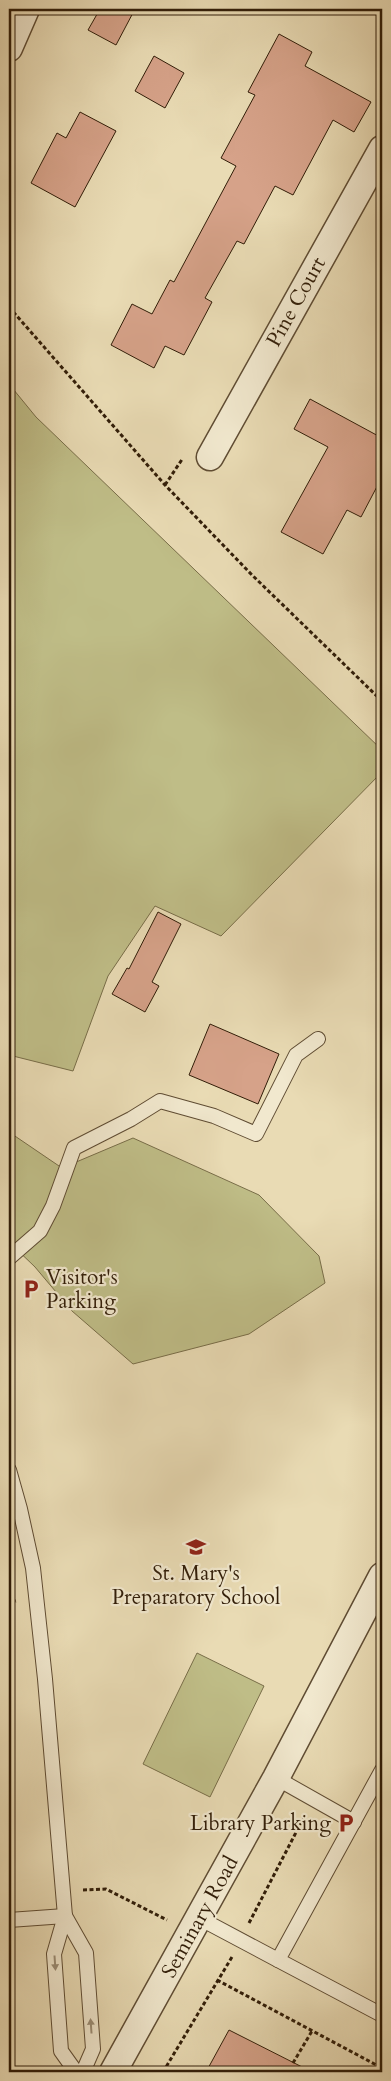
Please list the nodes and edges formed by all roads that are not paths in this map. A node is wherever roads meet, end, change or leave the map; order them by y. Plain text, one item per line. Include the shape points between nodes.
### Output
1 (26, 9) edge
2 (9, 48) edge
3 (382, 148) edge
4 (198, 456) road end
5 (318, 1039) dead end
6 (9, 1258) edge
7 (9, 1470) edge
8 (382, 1576) edge
9 (382, 1770) edge
10 (276, 1778) junction
11 (354, 1822) junction
12 (65, 1916) junction
13 (9, 1920) edge
14 (195, 1925) junction
15 (278, 1960) junction
16 (382, 2015) edge
17 (76, 2072) edge
18 (83, 2072) edge
19 (113, 2072) edge

1 - 2 street
3 - 4 street, Pine Court
5 - 6 lane via 296,1055 256,1134 214,1116 160,1101 74,1148 53,1206 40,1231
7 - 12 lane via 32,1568
8 - 10 street, Seminary Road
9 - 11 lane
10 - 11 lane
10 - 14 street, Seminary Road
11 - 15 lane
12 - 13 lane
12 -> 17 lane via 54,1954 62,2050
18 -> 12 lane via 93,2049 86,1953
14 - 15 lane
14 - 19 street, Seminary Road
15 - 16 lane

